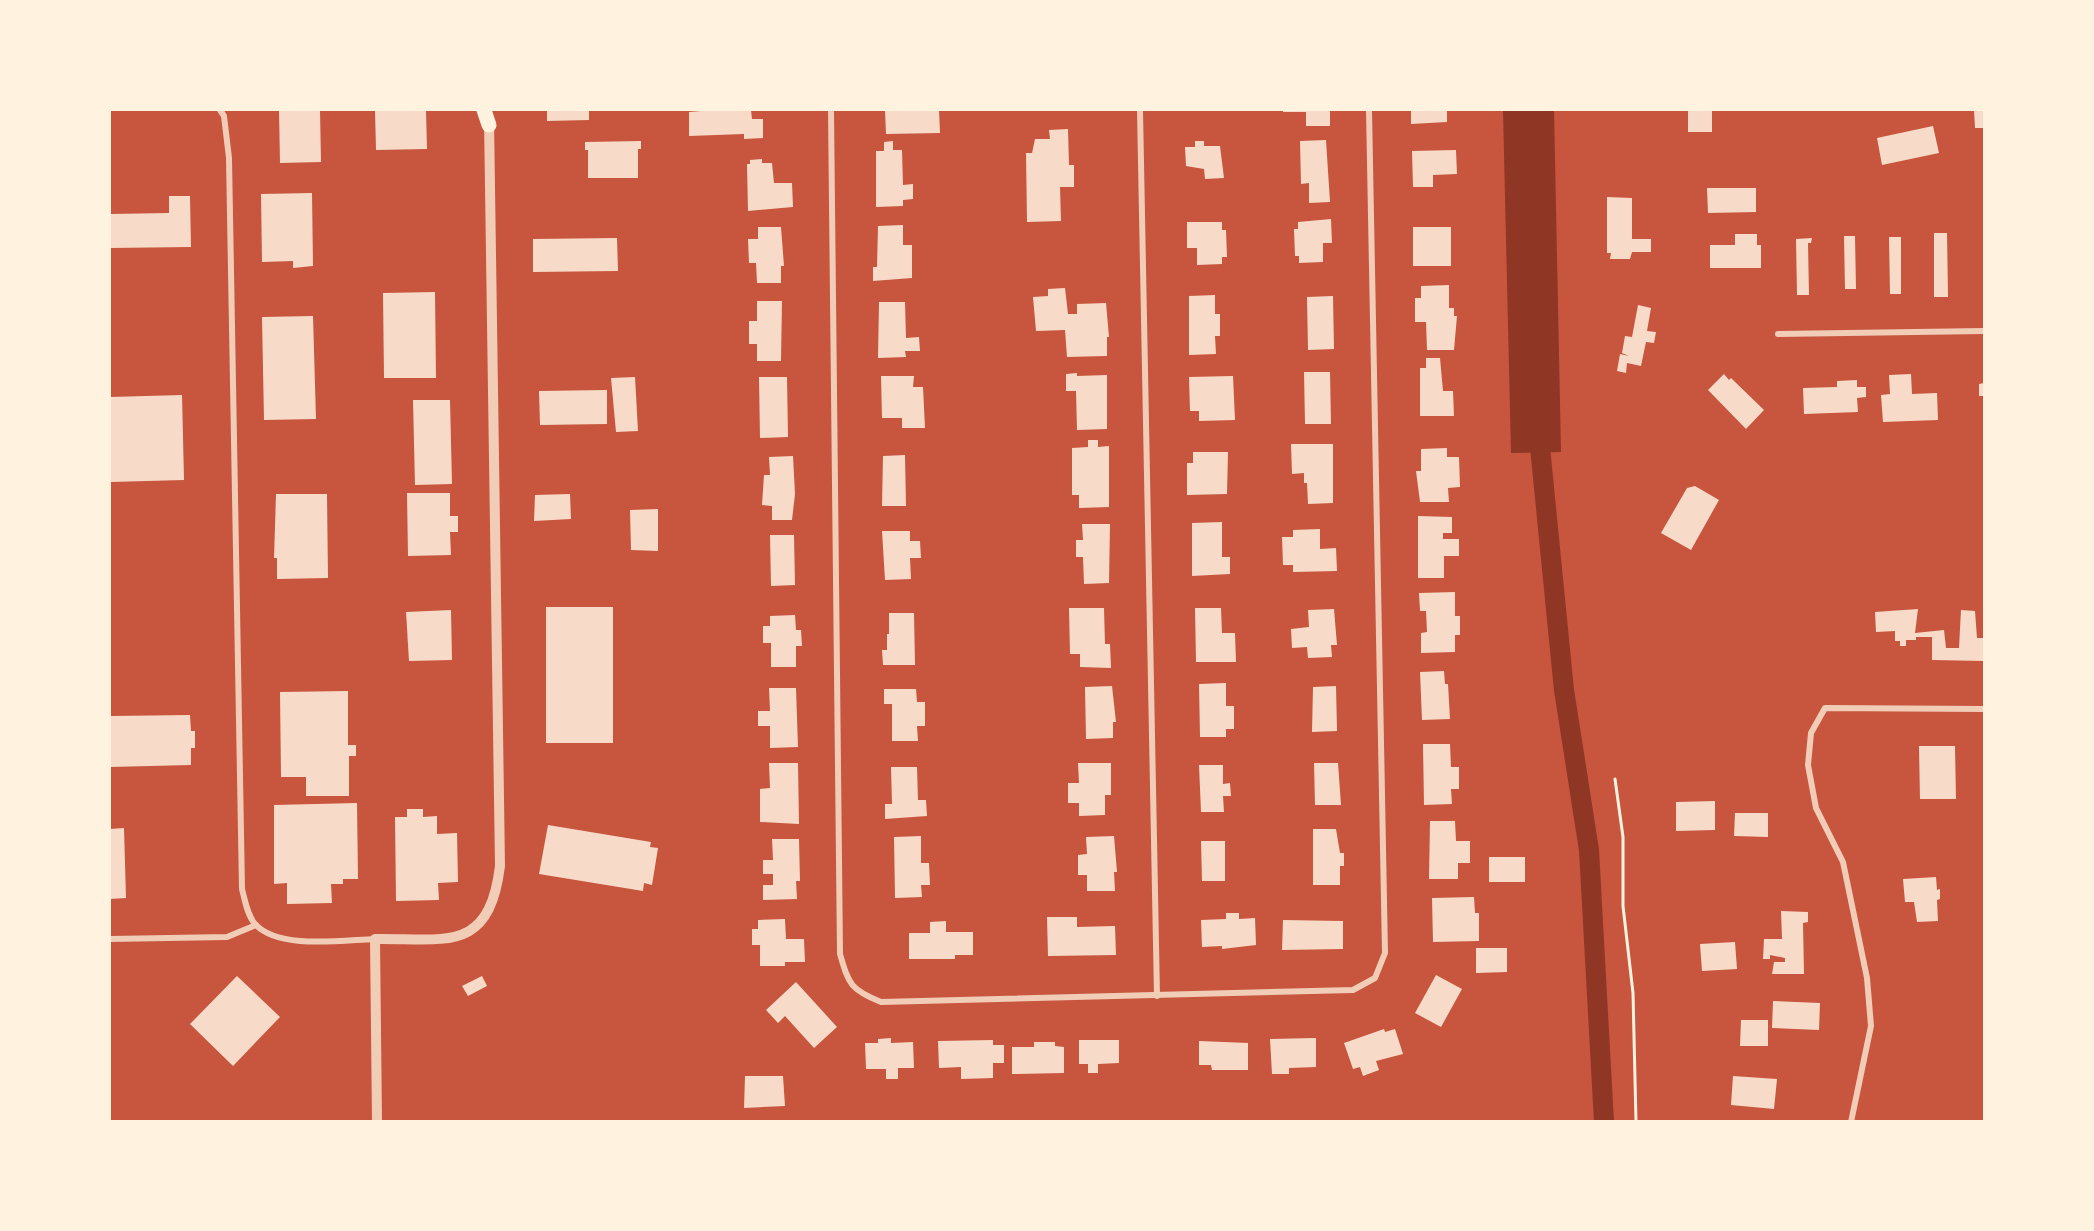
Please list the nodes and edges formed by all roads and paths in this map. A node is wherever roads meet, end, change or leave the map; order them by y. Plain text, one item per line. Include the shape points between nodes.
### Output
1 (220, 110) edge
2 (484, 110) edge
3 (831, 110) edge
4 (1140, 110) edge
5 (1369, 110) edge
6 (490, 115) edge
7 (1984, 331) edge
8 (1778, 334) dead end
9 (1984, 709) edge
10 (1615, 779) dead end
11 (256, 925) junction
12 (110, 939) edge
13 (375, 939) junction
14 (1157, 996) junction
15 (376, 1122) edge
16 (1636, 1122) edge
17 (1851, 1122) edge

1 - 11 street via 229,158 242,889
2 - 6 main road
3 - 14 street via 840,954 846,974 859,993 881,1002
4 - 14 street
5 - 14 street via 1385,953 1375,978 1353,990
6 - 13 street via 500,866 491,908 481,923 467,933 453,938
7 - 8 street
9 - 17 street via 1825,708 1811,733 1808,765 1816,808 1843,862 1866,978 1871,1026
10 - 16 path via 1623,837 1623,906 1633,993
11 - 12 street via 227,937
11 - 13 street via 291,941
13 - 15 street

